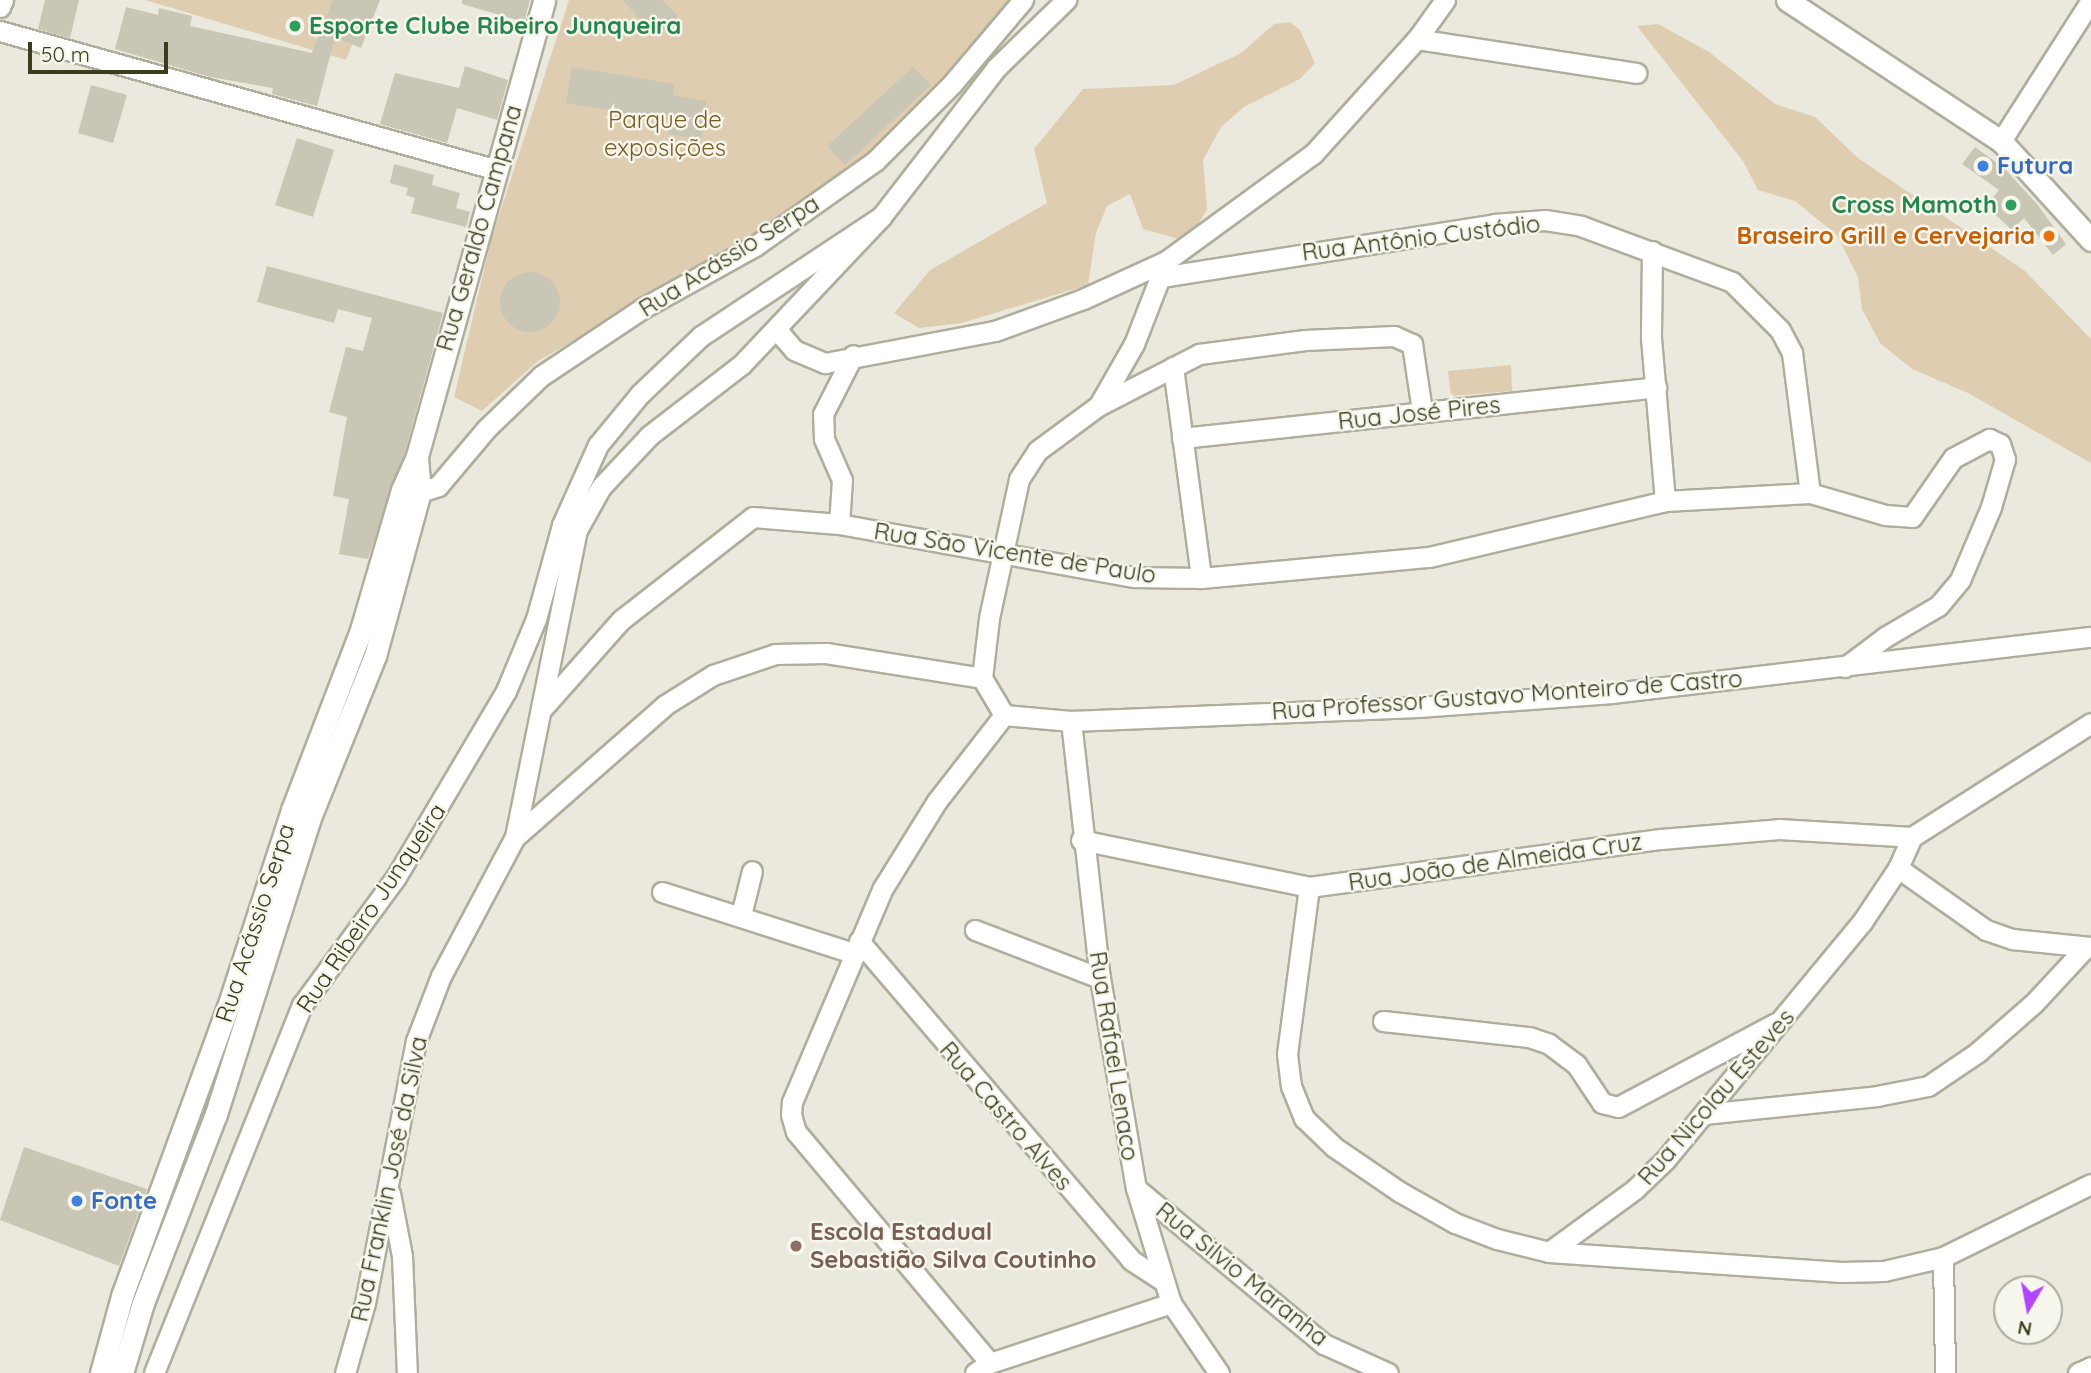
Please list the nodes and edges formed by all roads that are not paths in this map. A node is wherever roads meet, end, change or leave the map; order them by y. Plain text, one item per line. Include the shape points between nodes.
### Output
1 (3, 0) edge
2 (544, 0) edge
3 (1023, 0) edge
4 (1066, 0) edge
5 (1445, 0) edge
6 (1787, 0) edge
7 (2091, 0) edge
8 (0, 7) edge
9 (0, 31) edge
10 (1417, 39) junction
11 (1636, 73) dead end
12 (2001, 141) junction
13 (494, 169) junction
14 (881, 217) junction
15 (2091, 240) edge
16 (1652, 251) junction
17 (1163, 269) junction
18 (776, 329) junction
19 (853, 355) junction
20 (1173, 367) junction
21 (1656, 387) junction
22 (1098, 406) junction
23 (1422, 411) junction
24 (1182, 438) junction
25 (411, 491) junction
26 (1810, 493) junction
27 (1665, 500) junction
28 (839, 524) junction
29 (569, 528) junction
30 (1005, 554) junction
31 (1202, 578) junction
32 (2091, 637) edge
33 (1845, 667) junction
34 (982, 678) junction
35 (541, 710) junction
36 (1004, 715) junction
37 (1072, 721) junction
38 (2091, 723) edge
39 (301, 815) junction
40 (515, 836) junction
41 (1912, 837) junction
42 (1081, 840) junction
43 (1898, 868) junction
44 (752, 871) dead end
45 (1308, 887) junction
46 (662, 892) dead end
47 (741, 915) junction
48 (975, 930) dead end
49 (856, 947) junction
50 (2089, 947) edge
51 (1100, 978) junction
52 (228, 1007) junction
53 (248, 1014) junction
54 (1787, 1018) junction
55 (1382, 1021) dead end
56 (1704, 1114) junction
57 (387, 1180) junction
58 (2091, 1184) edge
59 (1136, 1188) junction
60 (1549, 1252) junction
61 (1943, 1257) junction
62 (1163, 1281) junction
63 (1171, 1303) junction
64 (2091, 1367) edge
65 (983, 1368) edge
66 (101, 1373) edge
67 (122, 1373) edge
68 (154, 1373) edge
69 (345, 1373) edge
70 (407, 1373) edge
71 (1219, 1373) edge
72 (1388, 1373) edge
73 (1945, 1373) edge
74 (2078, 1373) edge

1 - 8 street
2 - 13 street, Rua Geraldo Campana
3 - 25 street, Rua Acássio Serpa via 952,84 875,161 755,246 643,308 541,376 486,428 438,486
4 - 14 street via 996,68
5 - 10 street
6 - 12 street
7 - 12 street
9 - 13 street
10 - 11 street
10 - 17 street via 1313,154
12 - 15 street
13 - 25 street, Rua Geraldo Campana
14 - 18 street
14 - 29 street via 701,336 640,394 598,445
16 - 17 street, Rua Antônio Custódio via 1581,226 1545,220
16 - 21 street
16 - 26 street, Rua Antônio Custódio via 1732,282 1780,330 1792,353
17 - 19 street via 995,331
17 - 22 street via 1134,344
18 - 19 street via 809,360 825,363
18 - 29 street via 741,365 650,435
19 - 28 street via 823,414 824,439 842,480
20 - 22 street
20 - 23 street via 1199,354 1265,345 1404,336 1412,344
20 - 24 street
21 - 23 street, Rua José Pires
21 - 27 street
22 - 30 street via 1037,451 1019,479
23 - 24 street, Rua José Pires
24 - 31 street
25 - 39 street, Rua Acássio Serpa
26 - 27 street, Rua São Vicente de Paulo
26 - 33 street, Rua São Vicente de Paulo via 1885,515 1912,517 1953,458 1989,439 2005,450 1991,507 1960,580 1938,606
27 - 31 street, Rua São Vicente de Paulo via 1429,557
28 - 30 street, Rua São Vicente de Paulo
28 - 35 street, Rua São Vicente de Paulo via 764,516 747,520 621,620
29 - 35 street
29 - 68 street, Rua Ribeiro Junqueira via 506,691 396,877 302,1005
30 - 31 street, Rua São Vicente de Paulo via 1134,577
30 - 34 street via 989,618
32 - 33 street, Rua Professor Gustavo Monteiro de Castro
33 - 37 street, Rua Professor Gustavo Monteiro de Castro via 1612,693 1432,706
34 - 36 street
34 - 40 street via 826,653 775,654 713,675 619,743 562,799
35 - 40 street
36 - 37 street, Rua Professor Gustavo Monteiro de Castro
36 - 49 street via 937,801 883,888
37 - 42 street, Rua Rafael Lenaco
38 - 41 street
39 - 52 street, Rua Acássio Serpa
39 - 53 street, Rua Acássio Serpa
40 - 57 street, Rua Franklin José da Silva via 441,976 416,1041
41 - 43 street, Rua Nicolau Esteves
41 - 45 street, Rua João de Almeida Cruz via 1779,829 1661,839
42 - 45 street, Rua João de Almeida Cruz
42 - 51 street, Rua Rafael Lenaco
43 - 50 street via 1986,930 2012,939
43 - 54 street, Rua Nicolau Esteves
44 - 47 street
45 - 60 street via 1287,1054 1291,1086 1304,1118 1334,1147 1455,1223
46 - 47 street
47 - 49 street
48 - 51 street
49 - 62 street, Rua Castro Alves via 1131,1260
49 - 65 street via 792,1102 796,1132
50 - 56 street via 1987,1044 1928,1086 1877,1096
51 - 59 street, Rua Rafael Lenaco
52 - 53 street
52 - 66 street, Rua Acássio Serpa via 122,1296
53 - 67 street, Rua Acássio Serpa
54 - 55 street via 1618,1108 1602,1103 1576,1064 1549,1044
54 - 56 street, Rua Nicolau Esteves
56 - 60 street, Rua Nicolau Esteves via 1635,1189
57 - 69 street, Rua Franklin José da Silva via 365,1303
57 - 70 street via 402,1256
58 - 61 street
59 - 62 street, Rua Rafael Lenaco
59 - 72 street, Rua Silvio Maranha via 1324,1344
60 - 61 street via 1841,1272 1884,1271
61 - 73 street
62 - 63 street, Rua Rafael Lenaco
63 - 65 street
63 - 71 street, Rua Rafael Lenaco
64 - 74 street

